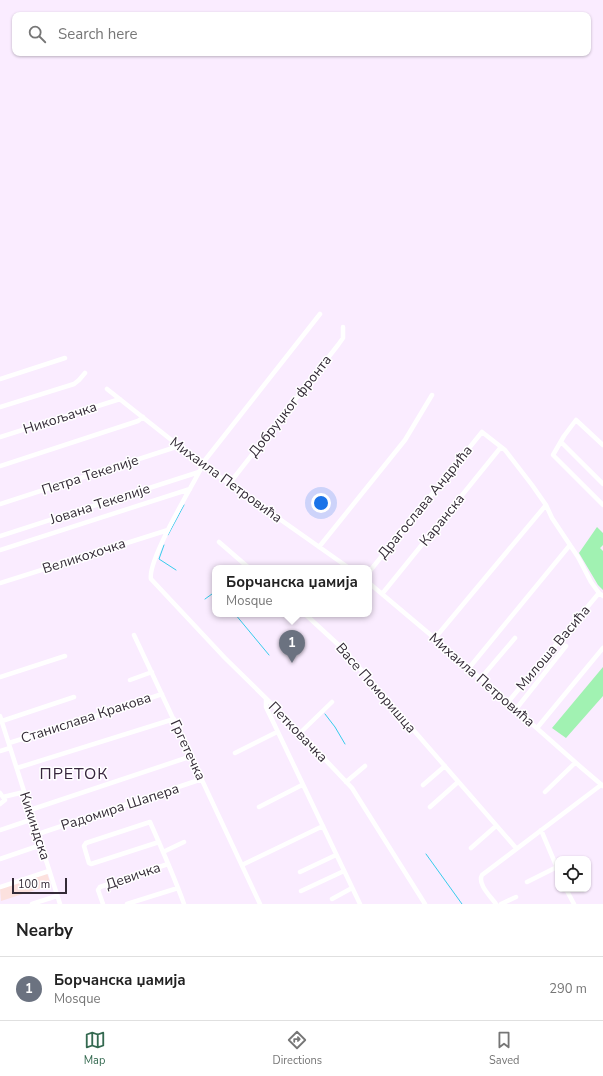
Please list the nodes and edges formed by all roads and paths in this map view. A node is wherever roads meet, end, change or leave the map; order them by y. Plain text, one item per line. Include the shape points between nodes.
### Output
1 (320, 314) dead end
2 (343, 326) dead end
3 (65, 358) dead end
4 (85, 372) dead end
5 (0, 379) edge
6 (107, 389) dead end
7 (432, 395) dead end
8 (120, 399) junction
9 (0, 407) edge
10 (143, 417) junction
11 (0, 437) edge
12 (561, 442) junction
13 (603, 445) edge
14 (179, 446) junction
15 (501, 447) junction
16 (202, 464) junction
17 (0, 466) edge
18 (199, 472) junction
19 (229, 484) junction
20 (603, 484) edge
21 (190, 489) junction
22 (0, 504) edge
23 (546, 505) junction
24 (603, 505) edge
25 (168, 530) junction
26 (0, 536) edge
27 (219, 542) dead end
28 (570, 545) junction
29 (319, 547) junction
30 (0, 550) edge
31 (246, 565) edge
32 (344, 565) edge
33 (372, 568) edge
34 (0, 583) edge
35 (372, 586) edge
36 (599, 593) junction
37 (382, 594) junction
38 (603, 596) edge
39 (308, 617) edge
40 (134, 635) dead end
41 (435, 638) junction
42 (514, 638) dead end
43 (566, 646) dead end
44 (603, 648) edge
45 (65, 656) dead end
46 (469, 668) junction
47 (152, 672) junction
48 (0, 677) edge
49 (481, 678) junction
50 (130, 680) dead end
51 (162, 694) junction
52 (74, 698) dead end
53 (266, 699) junction
54 (332, 702) dead end
55 (508, 702) junction
56 (516, 709) junction
57 (0, 716) edge
58 (174, 719) junction
59 (2, 721) junction
60 (536, 728) junction
61 (277, 732) junction
62 (300, 733) junction
63 (9, 745) junction
64 (0, 751) edge
65 (236, 753) dead end
66 (192, 756) junction
67 (575, 763) junction
68 (365, 766) dead end
69 (444, 766) junction
70 (17, 768) junction
71 (202, 779) junction
72 (346, 782) junction
73 (458, 782) junction
74 (302, 785) junction
75 (423, 785) dead end
76 (602, 785) edge
77 (24, 792) junction
78 (545, 792) dead end
79 (2, 795) edge
80 (0, 804) edge
81 (259, 807) dead end
82 (430, 807) dead end
83 (30, 810) junction
84 (33, 819) junction
85 (323, 826) junction
86 (496, 826) junction
87 (0, 830) edge
88 (541, 830) junction
89 (38, 834) junction
90 (159, 842) junction
91 (184, 842) dead end
92 (41, 845) junction
93 (471, 848) dead end
94 (516, 848) junction
95 (163, 852) junction
96 (336, 855) junction
97 (0, 859) edge
98 (555, 863) edge
99 (168, 864) junction
100 (242, 865) junction
101 (555, 869) edge
102 (49, 871) junction
103 (344, 871) junction
104 (300, 872) dead end
105 (527, 882) dead end
106 (0, 887) edge
107 (178, 888) junction
108 (352, 888) junction
109 (301, 891) dead end
110 (568, 892) edge
111 (58, 896) junction
112 (516, 897) dead end
113 (332, 899) dead end
114 (32, 904) edge
115 (60, 904) edge
116 (103, 904) edge
117 (127, 904) edge
118 (184, 904) edge
119 (260, 904) edge
120 (360, 904) edge
121 (425, 904) edge
122 (496, 904) edge
123 (501, 904) edge
124 (574, 904) edge

1 - 16 street
2 - 19 street, Добруџког фронта via 341,342
3 - 5 street
4 - 9 street via 78,382
6 - 8 street, Михаила Петровића
7 - 29 street via 405,440
8 - 10 street, Михаила Петровића
8 - 11 street, Никољачка
10 - 14 street, Михаила Петровића
10 - 17 street via 138,421
12 - 13 street via 577,420
12 - 20 street
12 - 24 street via 553,455
14 - 16 street, Михаила Петровића
14 - 22 street, Петра Текелије
15 - 23 street
15 - 33 street, Драгослава Андрића via 482,432
15 - 37 street, Каранска
16 - 18 street
16 - 19 street, Михаила Петровића
18 - 21 street
18 - 26 street, Јована Текелије
19 - 29 street, Михаила Петровића
21 - 25 street
21 - 30 street, Јована Текелије
23 - 28 street
23 - 41 street
25 - 34 street, Великохочка
25 - 53 street, Петковачка via 152,566 150,577
27 - 31 street
28 - 36 street
28 - 46 street
29 - 32 street, Михаила Петровића
35 - 37 street, Михаила Петровића
36 - 38 street
36 - 55 street, Милоша Васића
37 - 41 street, Михаила Петровића
39 - 69 street, Васе Поморишца via 343,649
40 - 47 street, Гргетечка
41 - 46 street, Михаила Петровића
42 - 49 street
43 - 56 street
44 - 60 street
45 - 48 street
46 - 49 street, Михаила Петровића
47 - 50 street
47 - 51 street, Гргетечка
49 - 55 street, Михаила Петровића
51 - 58 street, Гргетечка
51 - 63 street, Станислава Кракова
52 - 59 street
53 - 61 street via 266,707
53 - 62 street, Петковачка
54 - 62 street
55 - 56 street, Михаила Петровића
56 - 60 street, Михаила Петровића
57 - 59 street, Кикиндска
58 - 66 street, Гргетечка
58 - 70 street
59 - 63 street, Кикиндска
60 - 67 street, Михаила Петровића
61 - 65 street
61 - 74 street
62 - 72 street, Петковачка
63 - 64 street
63 - 70 street, Кикиндска
66 - 71 street, Гргетечка
66 - 83 street
67 - 76 street, Михаила Петровића
67 - 78 street
68 - 72 street
69 - 73 street, Васе Поморишца
69 - 75 street
70 - 77 street, Кикиндска
71 - 89 street, Радомира Шапера
71 - 100 street, Гргетечка
72 - 121 street, Петковачка via 357,795
73 - 82 street
73 - 86 street, Васе Поморишца
74 - 81 street
74 - 85 street
76 - 88 street
77 - 79 street
77 - 83 street, Кикиндска
79 - 80 street via 5,800
83 - 84 street, Кикиндска
84 - 87 street
84 - 89 street, Кикиндска
85 - 96 street
85 - 100 street
86 - 93 street
86 - 94 street, Васе Поморишца
88 - 94 street
88 - 98 street
89 - 92 street, Кикиндска
90 - 90 street via 150,822 86,843 84,846 90,865
90 - 95 street
91 - 95 street
92 - 97 street
92 - 102 street, Кикиндска
94 - 122 street via 480,877
95 - 99 street
96 - 103 street
96 - 104 street
99 - 107 street
99 - 116 street, Девичка via 100,887 98,890
100 - 119 street, Гргетечка
101 - 105 street
102 - 106 street
102 - 111 street, Кикиндска
103 - 108 street
103 - 109 street
107 - 117 street
107 - 118 street
108 - 113 street
108 - 120 street
110 - 124 street
111 - 114 street
111 - 115 street, Кикиндска
112 - 123 street

